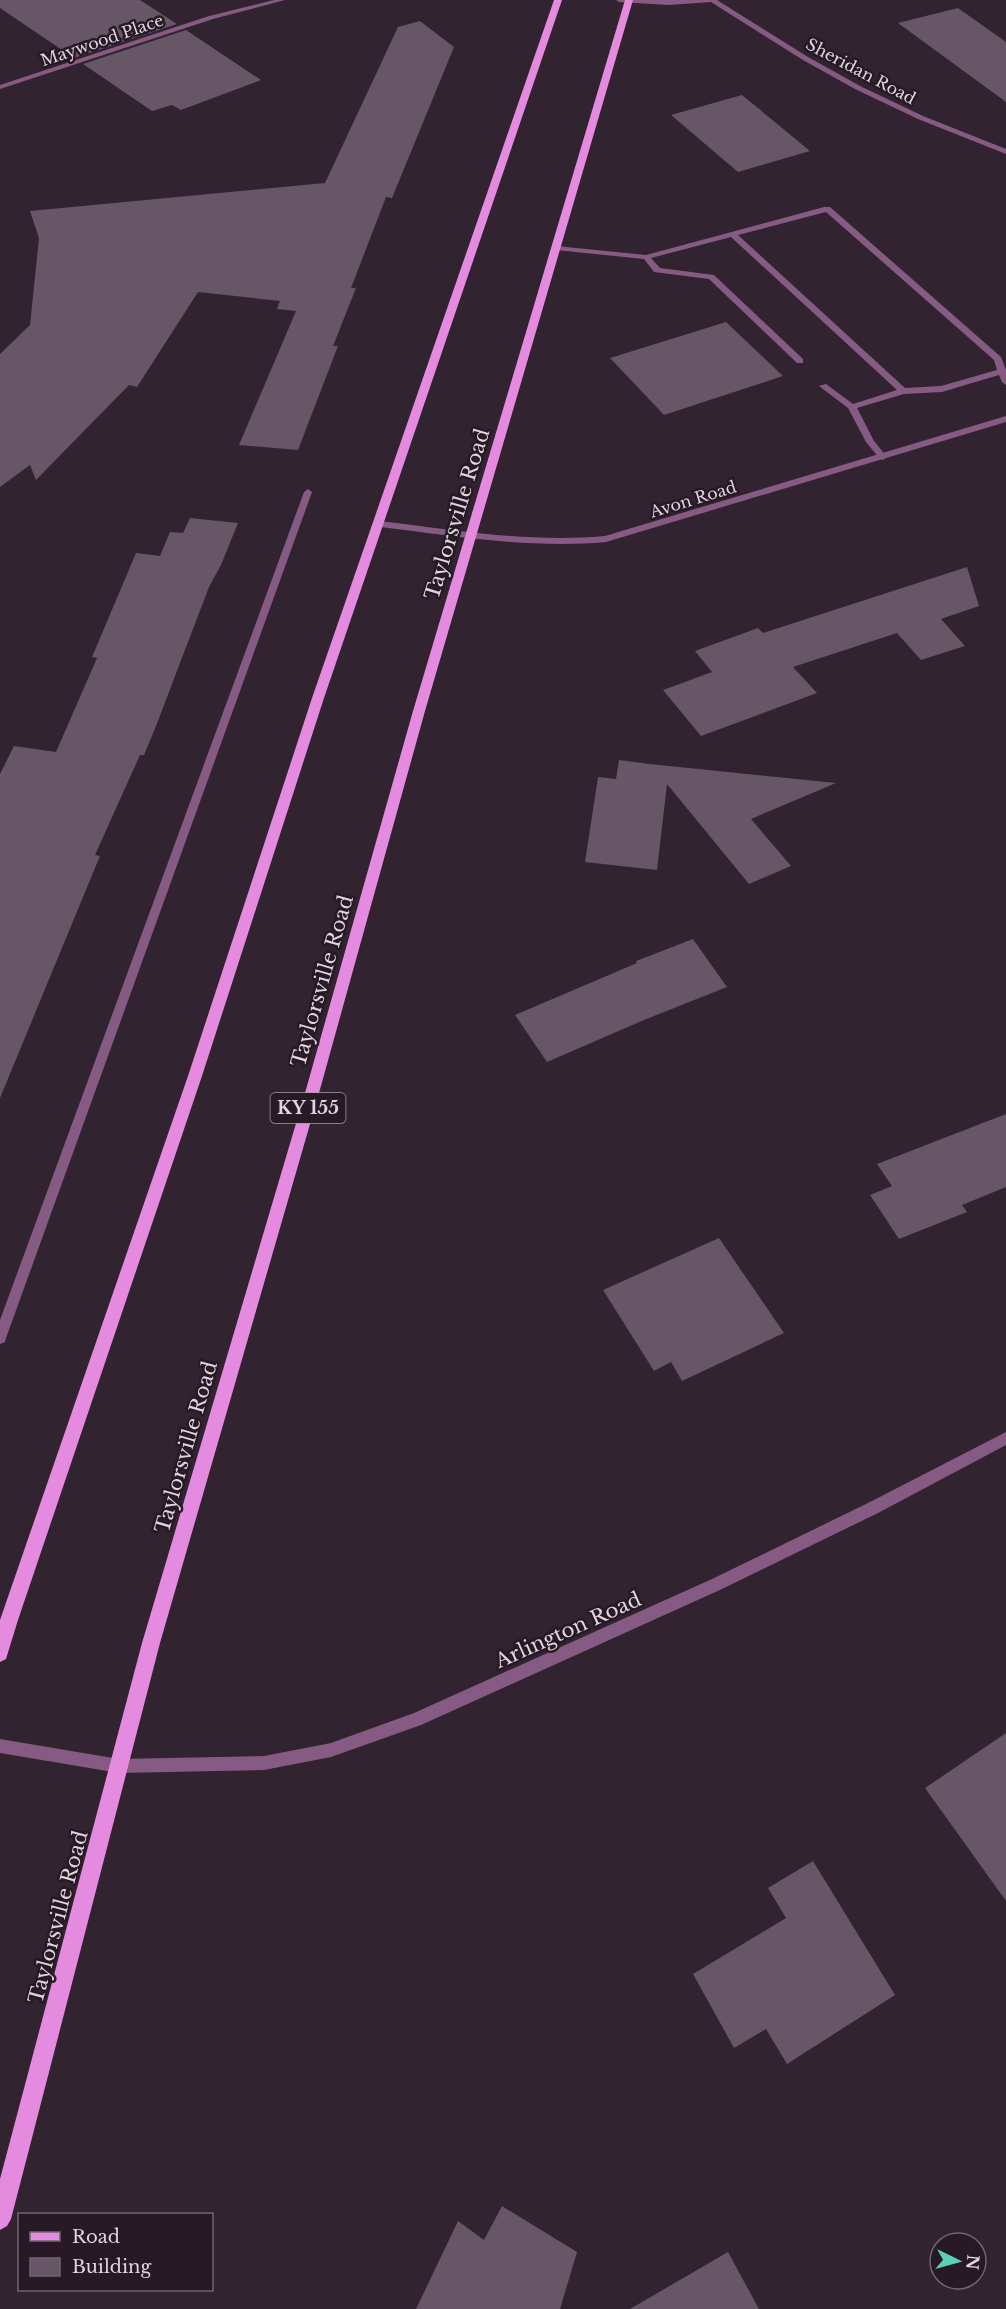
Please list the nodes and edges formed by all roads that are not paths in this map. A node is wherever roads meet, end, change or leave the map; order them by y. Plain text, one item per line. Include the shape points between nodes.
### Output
1 (282, 0) edge
2 (558, 0) edge
3 (619, 0) edge
4 (629, 0) edge
5 (712, 0) edge
6 (0, 87) edge
7 (1006, 152) edge
8 (732, 234) junction
9 (556, 248) junction
10 (646, 257) junction
11 (800, 361) dead end
12 (1002, 371) junction
13 (1006, 382) edge
14 (823, 386) dead end
15 (903, 391) junction
16 (852, 407) junction
17 (1006, 419) edge
18 (883, 457) junction
19 (308, 492) dead end
20 (380, 524) junction
21 (473, 534) junction
22 (0, 1338) edge
23 (1006, 1438) edge
24 (0, 1653) edge
25 (0, 1746) edge
26 (119, 1766) junction
27 (0, 2219) edge

1 - 6 street, Maywood Place via 211,17
2 - 20 main road
3 - 4 street
4 - 5 street
4 - 9 main road, Taylorsville Road / KY 155
5 - 7 street, Sheridan Road via 871,95
8 - 10 street
8 - 12 street via 827,209 998,359
8 - 15 street
9 - 10 street
9 - 21 main road, Taylorsville Road / KY 155
10 - 11 street via 657,270 711,277
12 - 13 street
12 - 15 street via 942,389
14 - 16 street
15 - 16 street
16 - 18 street via 870,442
17 - 18 street, Avon Road
18 - 21 street, Avon Road via 606,539 574,543
19 - 22 street
20 - 21 street, Avon Road
20 - 24 main road via 318,698
21 - 26 main road, Taylorsville Road / KY 155 via 154,1631
23 - 26 street, Arlington Road via 717,1584 416,1720 331,1750 264,1762
25 - 26 street, Arlington Road
26 - 27 main road, Taylorsville Road / KY 155

